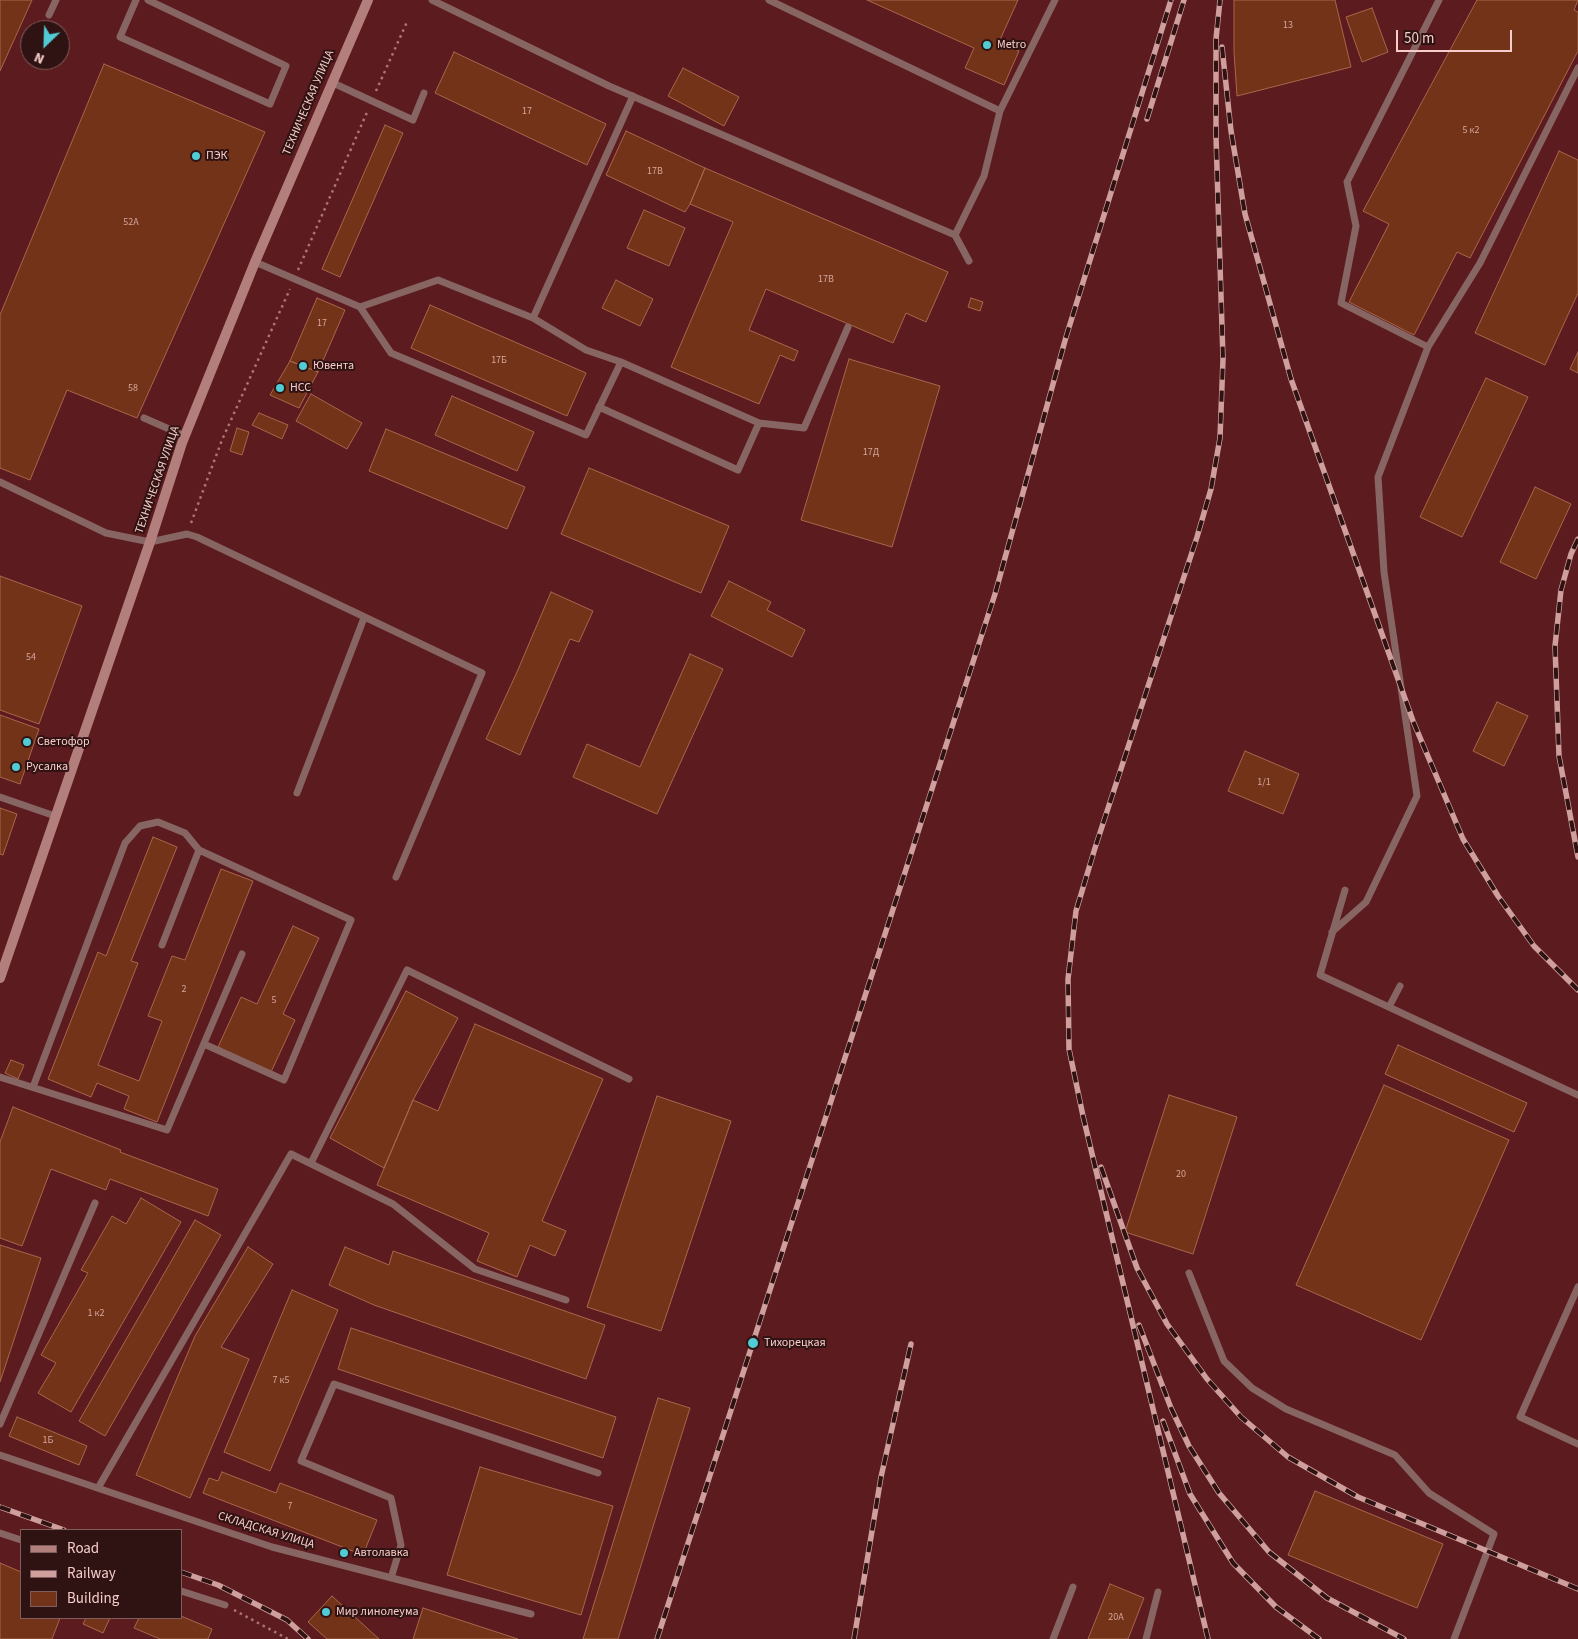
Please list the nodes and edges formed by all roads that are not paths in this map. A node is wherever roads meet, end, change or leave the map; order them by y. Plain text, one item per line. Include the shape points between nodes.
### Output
1 (56, 0) edge
2 (136, 0) edge
3 (148, 0) edge
4 (368, 0) edge
5 (432, 0) edge
6 (769, 0) edge
7 (1055, 0) edge
8 (1439, 0) edge
9 (49, 15) dead end
10 (1578, 68) edge
11 (332, 82) junction
12 (424, 93) dead end
13 (633, 96) junction
14 (1000, 111) junction
15 (955, 236) junction
16 (969, 261) dead end
17 (255, 262) junction
18 (360, 307) junction
19 (533, 318) junction
20 (848, 327) dead end
21 (1428, 347) junction
22 (621, 362) junction
23 (598, 407) junction
24 (144, 418) dead end
25 (759, 423) junction
26 (185, 436) junction
27 (0, 482) edge
28 (150, 542) junction
29 (364, 618) junction
30 (298, 793) dead end
31 (0, 798) edge
32 (55, 816) junction
33 (198, 850) junction
34 (396, 877) dead end
35 (1345, 890) dead end
36 (1332, 932) junction
37 (162, 945) dead end
38 (242, 954) dead end
39 (0, 978) edge
40 (1400, 986) dead end
41 (1389, 1007) junction
42 (204, 1044) junction
43 (0, 1077) edge
44 (629, 1079) dead end
45 (33, 1087) junction
46 (1578, 1094) edge
47 (311, 1164) junction
48 (95, 1202) dead end
49 (1188, 1273) dead end
50 (1578, 1287) edge
51 (566, 1300) dead end
52 (0, 1424) edge
53 (1578, 1444) edge
54 (0, 1454) edge
55 (598, 1474) dead end
56 (98, 1488) junction
57 (0, 1533) edge
58 (20, 1540) edge
59 (391, 1578) junction
60 (1073, 1587) dead end
61 (182, 1591) edge
62 (1158, 1592) dead end
63 (224, 1605) road end
64 (531, 1614) dead end
65 (1053, 1639) edge
66 (1146, 1639) edge
67 (1454, 1639) edge

1 - 9 lane
2 - 3 lane via 120,37 270,104 286,66
4 - 11 main road, ТЕХНИЧЕСКАЯ УЛИЦА
5 - 13 lane
6 - 14 lane
7 - 14 lane
8 - 21 lane via 1347,182 1356,226 1341,303
10 - 21 lane via 1480,263
11 - 12 lane via 413,120
11 - 17 main road, ТЕХНИЧЕСКАЯ УЛИЦА
13 - 15 lane
13 - 19 lane
14 - 15 lane via 984,176
15 - 16 lane
17 - 18 lane
17 - 26 main road, ТЕХНИЧЕСКАЯ УЛИЦА
18 - 19 lane via 438,280
18 - 23 lane via 391,353 586,435
19 - 22 lane via 586,350
20 - 25 lane via 804,428
21 - 36 lane via 1378,477 1384,572 1416,796 1366,902
22 - 23 lane
22 - 25 lane
23 - 25 lane via 738,470
24 - 26 lane
26 - 28 main road, ТЕХНИЧЕСКАЯ УЛИЦА
27 - 28 lane via 106,533
28 - 29 lane via 188,534
28 - 32 main road, ТЕХНИЧЕСКАЯ УЛИЦА
29 - 30 lane
29 - 34 lane via 482,673
31 - 32 lane
32 - 39 main road, ТЕХНИЧЕСКАЯ УЛИЦА
33 - 37 lane
33 - 42 lane via 351,920 284,1080
33 - 45 lane via 185,833 158,822 140,826 125,843
35 - 36 lane
36 - 41 lane via 1320,975
38 - 42 lane
40 - 41 lane
41 - 46 lane
42 - 45 lane via 167,1130
43 - 45 lane
44 - 47 lane via 407,970
47 - 51 lane via 393,1204 475,1269
47 - 56 lane via 291,1154
48 - 52 lane
49 - 67 lane via 1224,1361 1252,1388 1286,1409 1395,1455 1429,1493 1494,1534
50 - 53 lane via 1520,1417
54 - 56 lane, СКЛАДСКАЯ УЛИЦА
55 - 59 lane via 334,1384 301,1461 391,1498 401,1545
56 - 59 lane, СКЛАДСКАЯ УЛИЦА via 272,1547
57 - 58 lane
59 - 64 lane, СКЛАДСКАЯ УЛИЦА
60 - 65 lane
61 - 63 lane
62 - 66 lane

